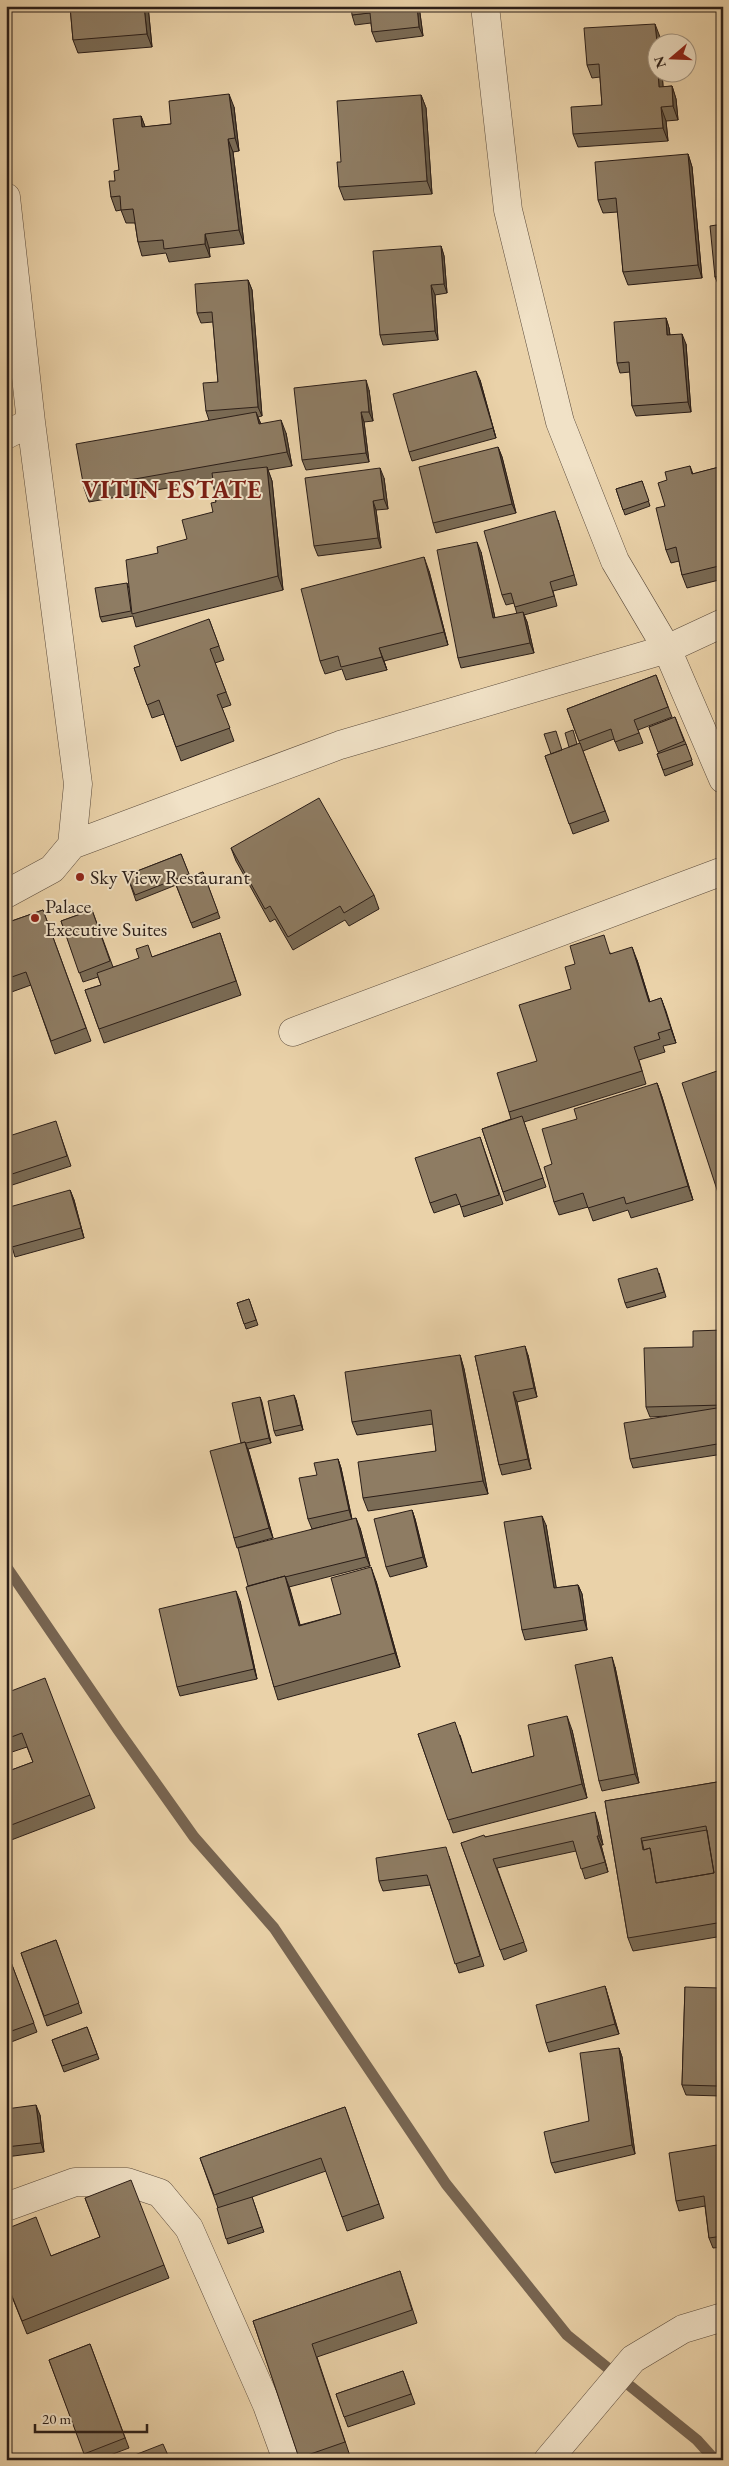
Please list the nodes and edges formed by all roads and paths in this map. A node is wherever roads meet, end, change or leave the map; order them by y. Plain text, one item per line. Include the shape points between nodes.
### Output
1 (485, 6) edge
2 (6, 197) edge
3 (32, 422) junction
4 (6, 435) edge
5 (723, 623) edge
6 (666, 649) junction
7 (723, 779) edge
8 (72, 845) junction
9 (723, 871) edge
10 (6, 894) edge
11 (293, 1032) dead end
12 (6, 2207) edge
13 (723, 2317) edge
14 (287, 2460) edge
15 (548, 2460) edge

1 - 6 street via 508,210 560,422 615,561
2 - 3 street
3 - 4 street
3 - 8 street via 78,784
5 - 6 street
6 - 7 street
6 - 8 street via 340,745
8 - 10 street via 52,869
9 - 11 street
12 - 14 street via 76,2182 127,2182 160,2193 189,2228 267,2405
13 - 15 street via 683,2329 633,2359

